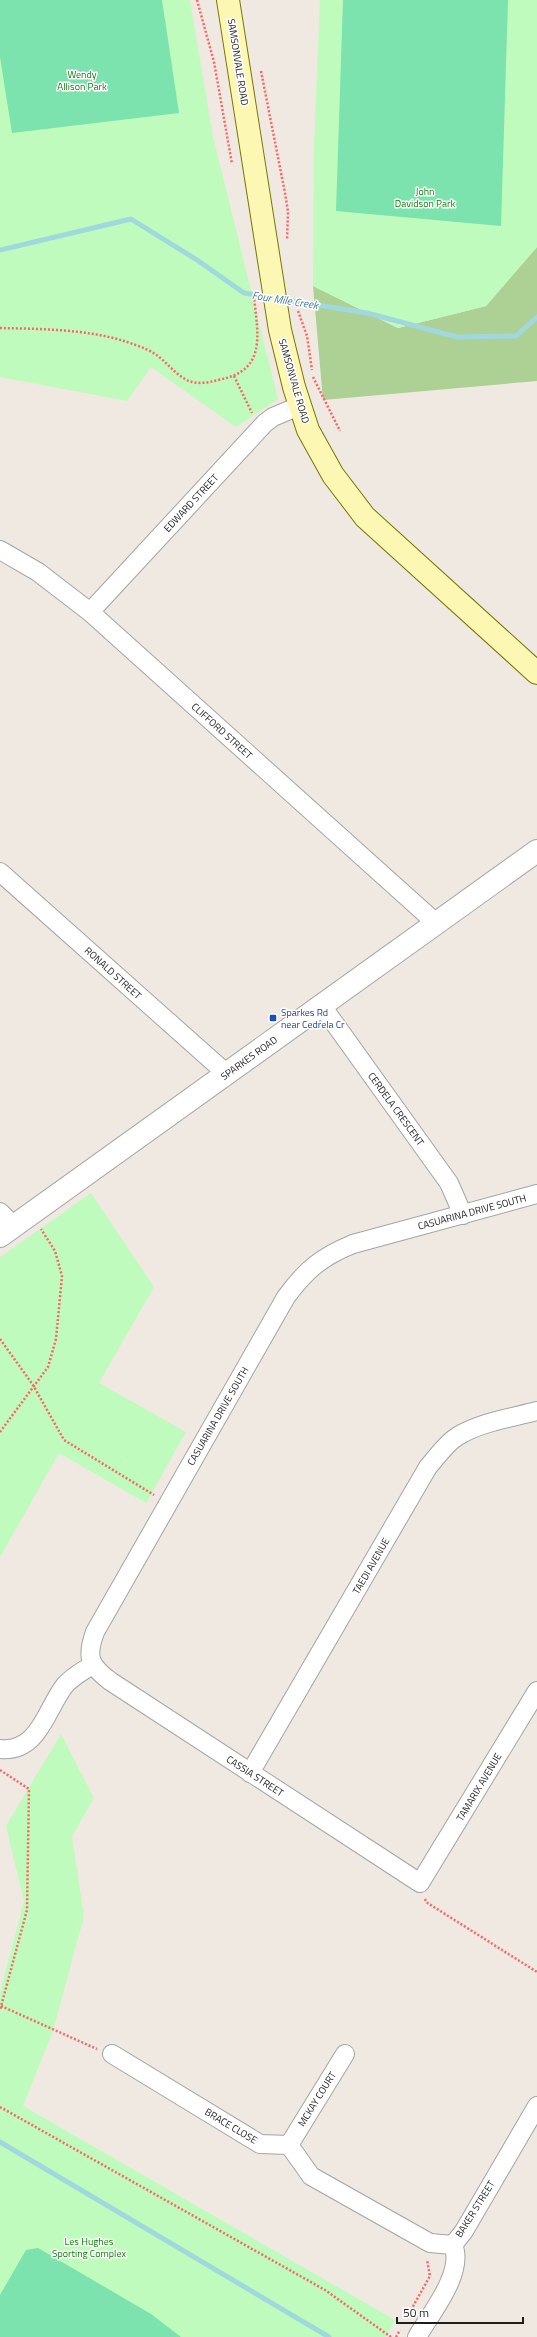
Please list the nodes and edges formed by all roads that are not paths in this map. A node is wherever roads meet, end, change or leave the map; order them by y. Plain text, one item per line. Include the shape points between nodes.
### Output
1 (228, 0) edge
2 (299, 406) junction
3 (0, 550) edge
4 (90, 612) junction
5 (537, 673) edge
6 (537, 851) edge
7 (0, 872) edge
8 (436, 923) junction
9 (322, 1006) junction
10 (227, 1074) junction
11 (537, 1194) edge
12 (463, 1215) junction
13 (5, 1225) edge
14 (537, 1411) edge
15 (92, 1665) junction
16 (537, 1691) edge
17 (0, 1749) edge
18 (250, 1773) junction
19 (420, 1883) joint
20 (112, 2054) road end
21 (345, 2054) dead end
22 (537, 2106) edge
23 (289, 2145) junction
24 (453, 2245) junction
25 (417, 2337) edge

1 - 2 main road, SAMSONVALE ROAD via 277,248 280,330
2 - 4 street, EDWARD STREET via 272,417 265,423
2 - 5 main road, SAMSONVALE ROAD via 323,460 349,498 366,517
3 - 4 street, CLIFFORD STREET via 38,572
4 - 8 street, CLIFFORD STREET
6 - 8 street, SPARKES ROAD
7 - 10 street, RONALD STREET
8 - 9 street, SPARKES ROAD
9 - 10 street, SPARKES ROAD
9 - 12 street, CERDELA CRESCENT via 449,1183
10 - 13 street, SPARKES ROAD via 32,1214
11 - 12 street, CASUARINA DRIVE SOUTH
12 - 15 street, CASUARINA DRIVE SOUTH via 353,1244 329,1254 299,1278 95,1632 89,1654
14 - 18 street, TAEDI AVENUE via 473,1428 457,1436 428,1467
15 - 17 street via 74,1676 65,1686 35,1735 23,1746 9,1750
15 - 18 street, CASSIA STREET via 110,1681
16 - 19 street, TAMARIX AVENUE
18 - 19 street, CASSIA STREET
20 - 23 street, BRACE CLOSE via 260,2144
21 - 23 street, MCKAY COURT
22 - 24 street, BAKER STREET via 464,2231
23 - 24 street via 311,2176 430,2242
24 - 25 street, BAKER STREET via 457,2254 454,2271

